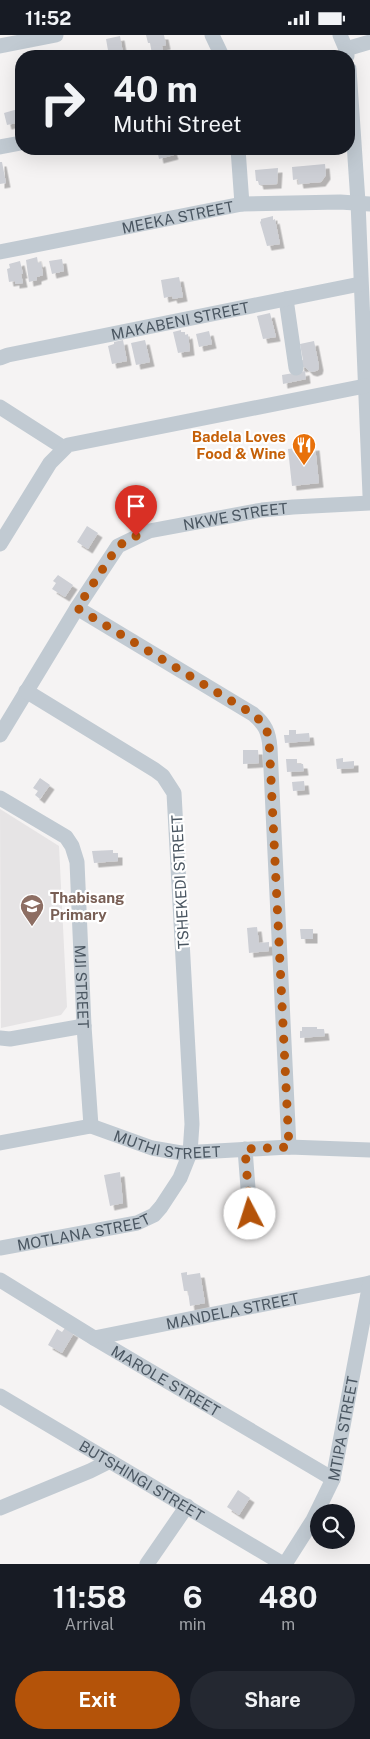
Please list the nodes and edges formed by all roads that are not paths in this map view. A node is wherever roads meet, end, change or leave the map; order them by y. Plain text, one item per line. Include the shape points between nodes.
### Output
1 (56, 35) edge
2 (212, 35) edge
3 (370, 42) edge
4 (0, 46) edge
5 (344, 47) edge
6 (219, 50) edge
7 (355, 123) edge
8 (15, 144) edge
9 (0, 147) edge
10 (238, 155) edge
11 (364, 203) edge
12 (242, 205) junction
13 (0, 252) edge
14 (360, 284) junction
15 (286, 299) junction
16 (0, 358) edge
17 (296, 368) dead end
18 (366, 386) junction
19 (0, 407) edge
20 (64, 448) junction
21 (370, 495) edge
22 (370, 503) edge
23 (0, 544) edge
24 (77, 608) junction
25 (26, 691) junction
26 (0, 735) edge
27 (0, 798) edge
28 (84, 1026) junction
29 (0, 1038) edge
30 (91, 1126) junction
31 (0, 1143) edge
32 (289, 1147) junction
33 (245, 1149) junction
34 (370, 1150) edge
35 (190, 1153) junction
36 (250, 1214) dead end
37 (0, 1248) edge
38 (0, 1280) edge
39 (370, 1283) edge
40 (94, 1338) junction
41 (0, 1396) edge
42 (110, 1461) junction
43 (333, 1479) junction
44 (187, 1506) junction
45 (0, 1508) edge
46 (148, 1564) edge
47 (284, 1564) edge

1 - 4 street
2 - 6 street
3 - 5 street
7 - 11 street
8 - 9 street
10 - 12 street
11 - 12 street, MEEKA STREET
11 - 14 street
12 - 13 street, MEEKA STREET
14 - 15 street, MAKABENI STREET
14 - 18 street
15 - 16 street, MAKABENI STREET
15 - 17 street
18 - 20 street
18 - 21 street
19 - 20 street
20 - 23 street via 50,463
22 - 24 street, NKWE STREET via 262,510 149,531 118,546
24 - 25 street, NKWE STREET
24 - 32 street via 253,714 268,732
25 - 26 street, NKWE STREET
25 - 35 street, TSHEKEDI STREET via 164,776 174,793 192,1123
27 - 28 street, MJI STREET via 66,837 75,854
28 - 29 street
28 - 30 street, MJI STREET
30 - 31 street, MUTHI STREET
30 - 35 street, MUTHI STREET via 159,1149
32 - 33 street, MUTHI STREET
32 - 34 street, MUTHI STREET
33 - 35 street, MUTHI STREET
33 - 36 street
35 - 37 street, MOTLANA STREET via 180,1178 161,1207 146,1220
38 - 40 street, MAROLE STREET
39 - 40 street, MANDELA STREET
39 - 43 street, MTIPA STREET
40 - 43 street, MAROLE STREET
41 - 42 street, BUTSHINGI STREET
42 - 44 street, BUTSHINGI STREET
42 - 45 street
43 - 47 street, MTIPA STREET via 313,1520
44 - 46 street
44 - 47 street, BUTSHINGI STREET

